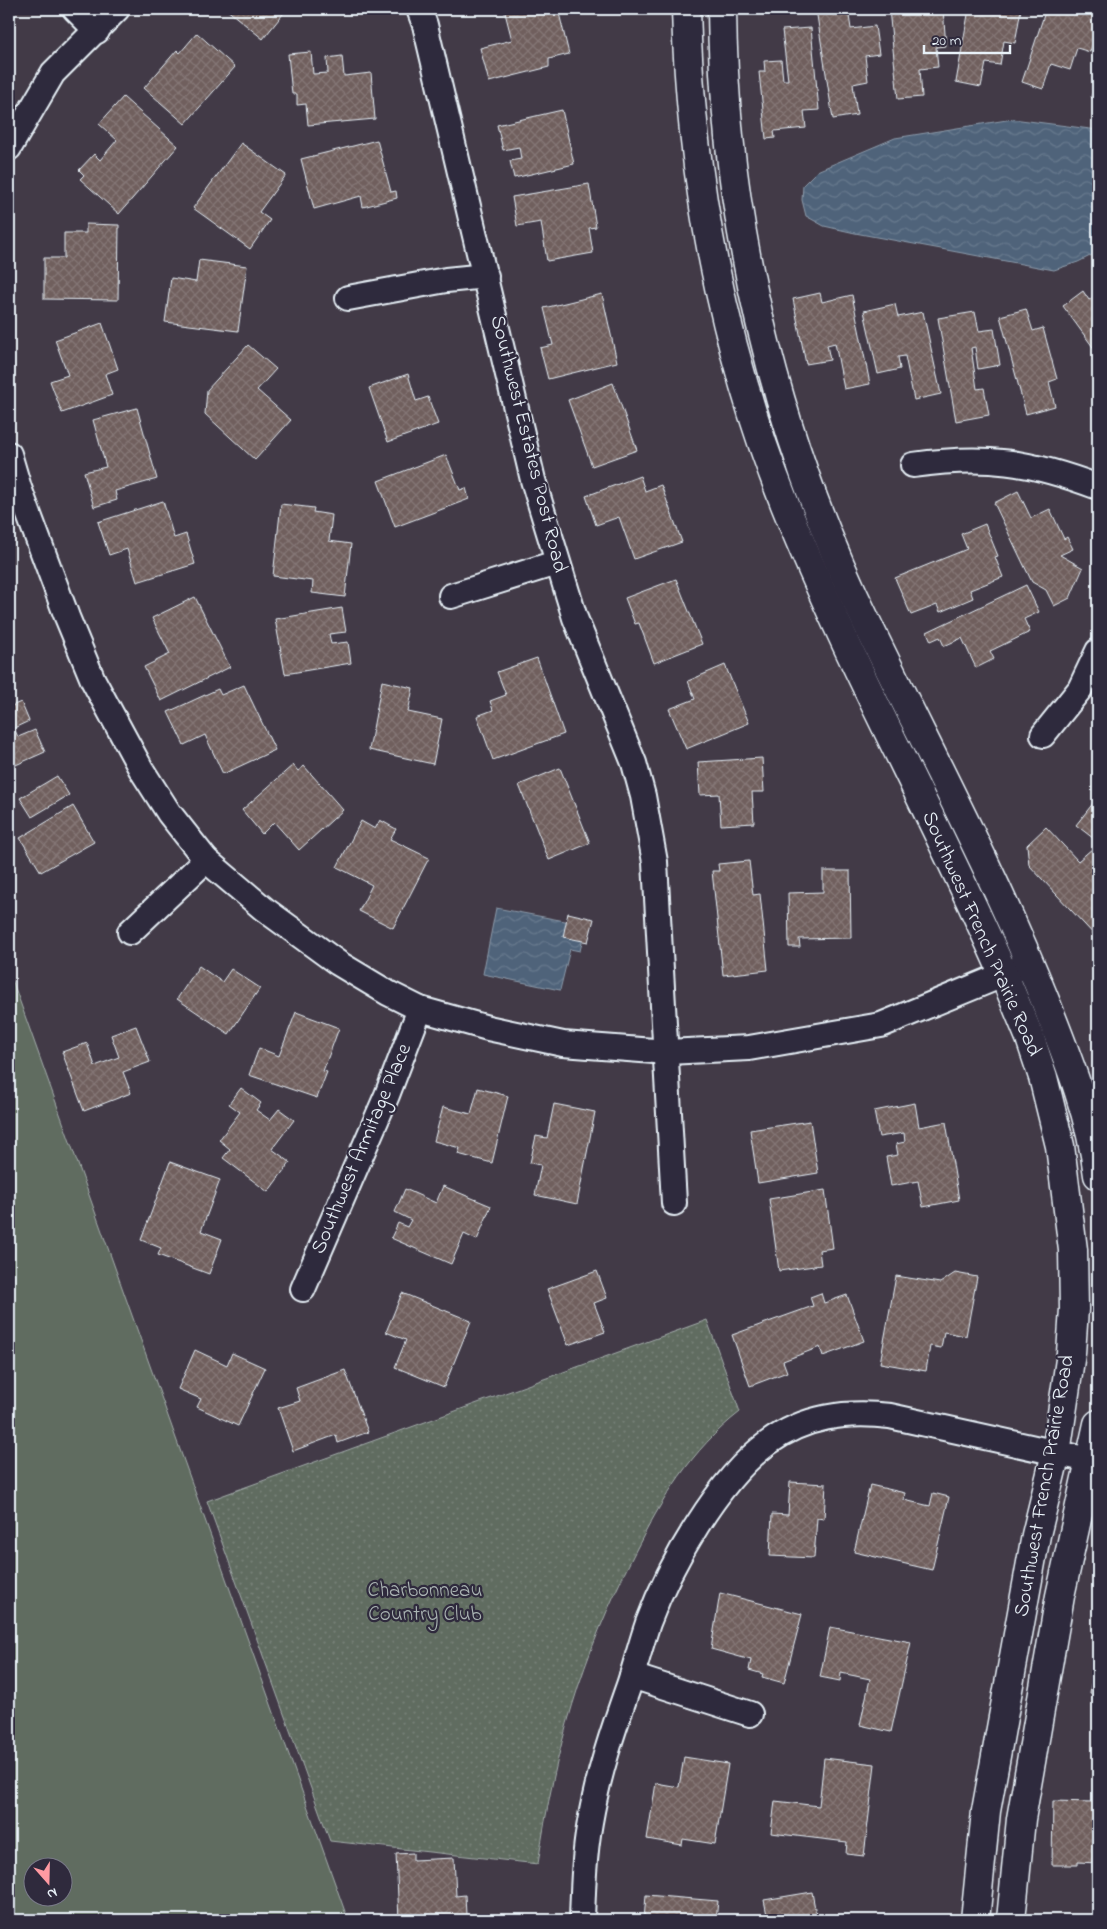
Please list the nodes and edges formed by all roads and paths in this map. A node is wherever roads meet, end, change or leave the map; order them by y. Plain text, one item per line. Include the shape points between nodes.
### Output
1 (76, 9) edge
2 (117, 9) edge
3 (419, 9) edge
4 (686, 9) edge
5 (722, 9) edge
6 (97, 30) junction
7 (9, 148) edge
8 (486, 276) junction
9 (348, 298) dead end
10 (9, 454) edge
11 (913, 464) dead end
12 (1098, 487) edge
13 (556, 563) junction
14 (451, 596) dead end
15 (1098, 651) edge
16 (1043, 735) dead end
17 (206, 860) junction
18 (130, 932) dead end
19 (1030, 963) junction
20 (1004, 975) junction
21 (420, 1009) junction
22 (667, 1052) junction
23 (1098, 1175) edge
24 (674, 1203) dead end
25 (303, 1289) dead end
26 (1098, 1424) edge
27 (1056, 1453) junction
28 (1095, 1461) edge
29 (632, 1676) junction
30 (750, 1714) dead end
31 (582, 1920) edge
32 (975, 1920) edge
33 (1011, 1920) edge

1 - 6 street
2 - 6 street
3 - 8 street, Southwest Estates Post Road
4 - 20 street, Southwest French Prairie Road via 696,152 717,274 751,408 786,506 827,601
5 - 19 street, Southwest French Prairie Road via 731,161 753,290 788,424 822,522 864,617 1000,894
6 - 7 street via 53,73
8 - 9 street
8 - 13 street, Southwest Estates Post Road via 532,480
10 - 17 street via 67,618 93,680 141,769 169,813
11 - 12 street via 957,459 1007,461 1057,472
13 - 14 street
13 - 22 street, Southwest Estates Post Road via 634,763 643,796 654,862
15 - 16 street via 1080,689
17 - 18 street
17 - 21 street via 264,909 338,963
19 - 20 street
19 - 23 street, Southwest French Prairie Road via 1079,1094
20 - 22 street via 880,1025 749,1048
20 - 27 street, Southwest French Prairie Road via 1043,1077 1060,1146 1073,1250 1071,1353
21 - 22 street via 564,1044
21 - 25 street, Southwest Armitage Place via 387,1095
22 - 24 street, Southwest Estates Post Road
26 - 28 street, Southwest French Prairie Road
27 - 28 street
27 - 29 street via 864,1413 821,1418 790,1430 768,1442 749,1459 715,1500 685,1546 648,1622
27 - 32 street, Southwest French Prairie Road via 1036,1535 986,1811
28 - 33 street, Southwest French Prairie Road via 1059,1606 1022,1819
29 - 30 street
29 - 31 street via 602,1764 589,1824

